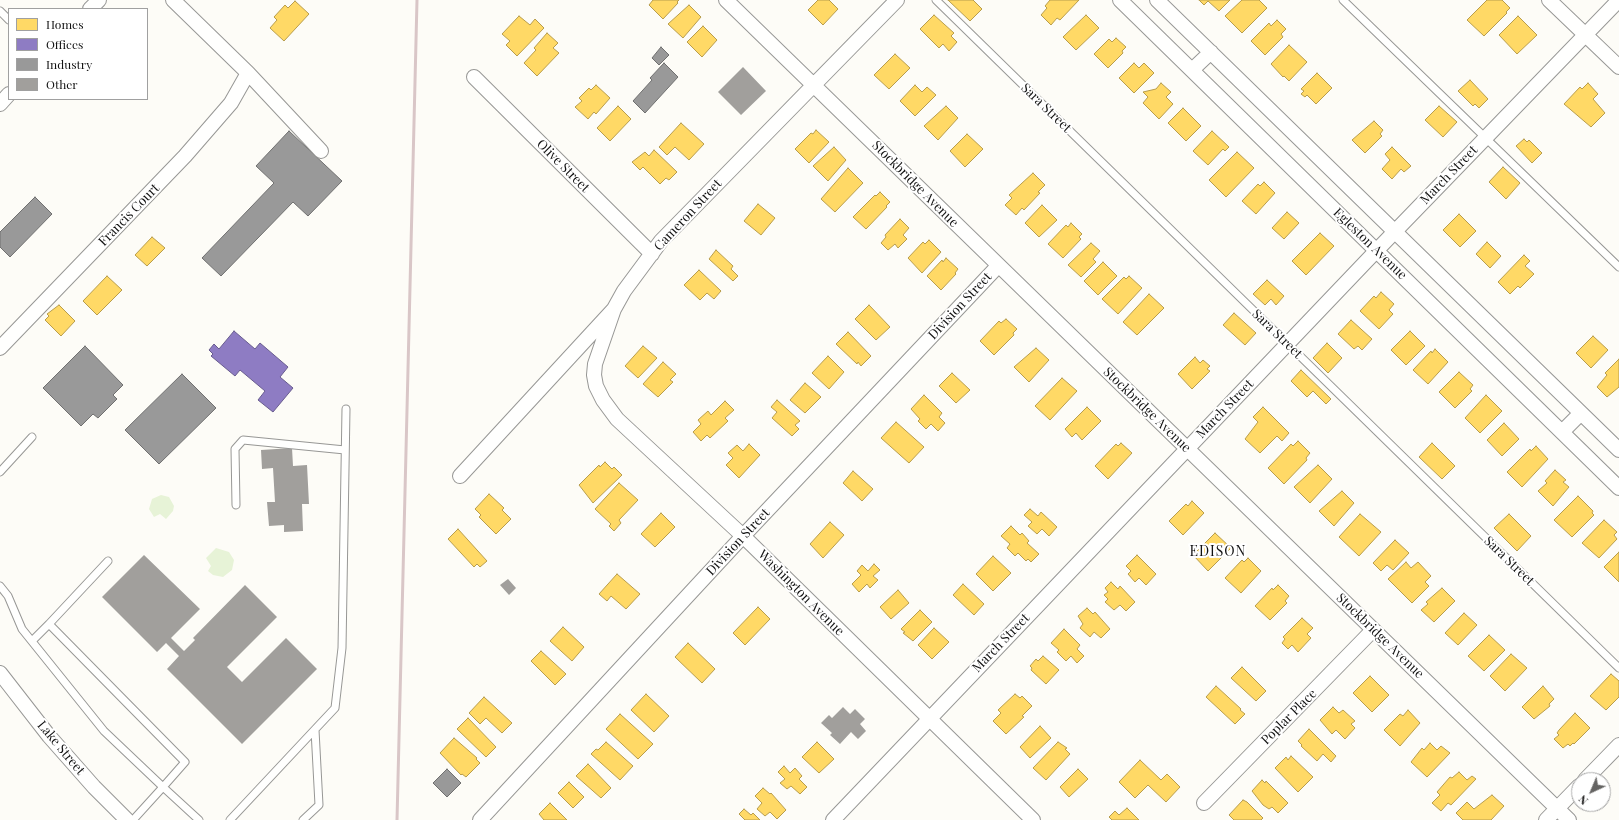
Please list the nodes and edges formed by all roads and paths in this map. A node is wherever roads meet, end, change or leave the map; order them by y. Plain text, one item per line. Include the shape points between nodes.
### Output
1 (99, 0) edge
2 (173, 0) edge
3 (726, 0) edge
4 (897, 0) edge
5 (936, 0) edge
6 (1120, 0) edge
7 (1157, 0) edge
8 (1343, 0) edge
9 (1550, 0) edge
10 (1619, 0) edge
11 (91, 8) edge
12 (0, 11) edge
13 (8, 19) edge
14 (1585, 35) junction
15 (1211, 52) junction
16 (1619, 68) edge
17 (1192, 70) junction
18 (248, 73) junction
19 (474, 77) dead end
20 (815, 85) junction
21 (8, 95) edge
22 (0, 104) edge
23 (1486, 138) junction
24 (321, 151) dead end
25 (1395, 232) junction
26 (1376, 250) junction
27 (652, 254) junction
28 (998, 266) junction
29 (1619, 267) edge
30 (614, 310) junction
31 (1287, 344) junction
32 (0, 348) edge
33 (346, 408) dead end
34 (1581, 413) junction
35 (1562, 432) junction
36 (32, 437) dead end
37 (1186, 448) junction
38 (345, 450) junction
39 (1619, 450) edge
40 (0, 472) edge
41 (460, 476) dead end
42 (1619, 488) edge
43 (236, 505) dead end
44 (743, 536) junction
45 (108, 561) dead end
46 (0, 586) edge
47 (49, 624) junction
48 (1374, 630) junction
49 (32, 641) junction
50 (1619, 668) edge
51 (0, 673) edge
52 (929, 719) junction
53 (315, 730) junction
54 (1619, 745) edge
55 (1593, 772) edge
56 (163, 787) junction
57 (1571, 794) edge
58 (1204, 803) dead end
59 (1557, 809) junction
60 (127, 820) edge
61 (133, 820) edge
62 (199, 820) edge
63 (230, 820) edge
64 (303, 820) edge
65 (480, 820) edge
66 (833, 820) edge
67 (1033, 820) edge
68 (1546, 820) edge
69 (1569, 820) edge

1 - 11 street
2 - 18 street
3 - 20 street, Stockbridge Avenue
4 - 20 street, Cameron Street
5 - 31 lane, Sara Street
6 - 17 street, Egleston Avenue
7 - 15 street, Egleston Avenue
8 - 23 lane
9 - 14 street
10 - 14 street, March Street
12 - 13 lane
14 - 16 street
14 - 23 street, March Street
15 - 17 street
15 - 25 street, Egleston Avenue
17 - 26 street, Egleston Avenue
18 - 24 street
18 - 32 street, Francis Court via 231,103 185,156
19 - 27 street, Olive Street
20 - 27 street, Cameron Street
20 - 28 street, Stockbridge Avenue
21 - 22 street
23 - 25 street, March Street
23 - 29 lane
25 - 26 street, March Street
25 - 34 street, Egleston Avenue
26 - 31 street, March Street
26 - 35 street, Egleston Avenue
27 - 30 street, Cameron Street via 624,291
28 - 37 street, Stockbridge Avenue
28 - 44 street, Division Street
30 - 41 street, Cameron Street
30 - 44 street, Washington Avenue via 595,364 596,386 602,400 617,419
31 - 37 street, March Street
31 - 50 lane, Sara Street
33 - 38 lane
34 - 35 street
34 - 39 street, Egleston Avenue
35 - 42 street, Egleston Avenue
36 - 40 lane
37 - 48 street, Stockbridge Avenue
37 - 52 street, March Street
38 - 43 lane via 242,440 235,449
38 - 53 lane via 341,667 335,708
44 - 52 street, Washington Avenue
44 - 65 street, Division Street
45 - 47 lane
46 - 49 lane via 8,596 22,629
47 - 49 lane
47 - 56 lane via 185,762
48 - 58 street, Poplar Place
48 - 59 street, Stockbridge Avenue
49 - 56 lane via 104,730
51 - 60 street, Lake Street via 54,741
52 - 66 street, March Street
52 - 67 street, Washington Avenue
53 - 63 lane
53 - 64 lane via 319,805
54 - 55 street
56 - 61 lane
56 - 62 lane
57 - 59 street
59 - 68 street
59 - 69 street, Stockbridge Avenue

